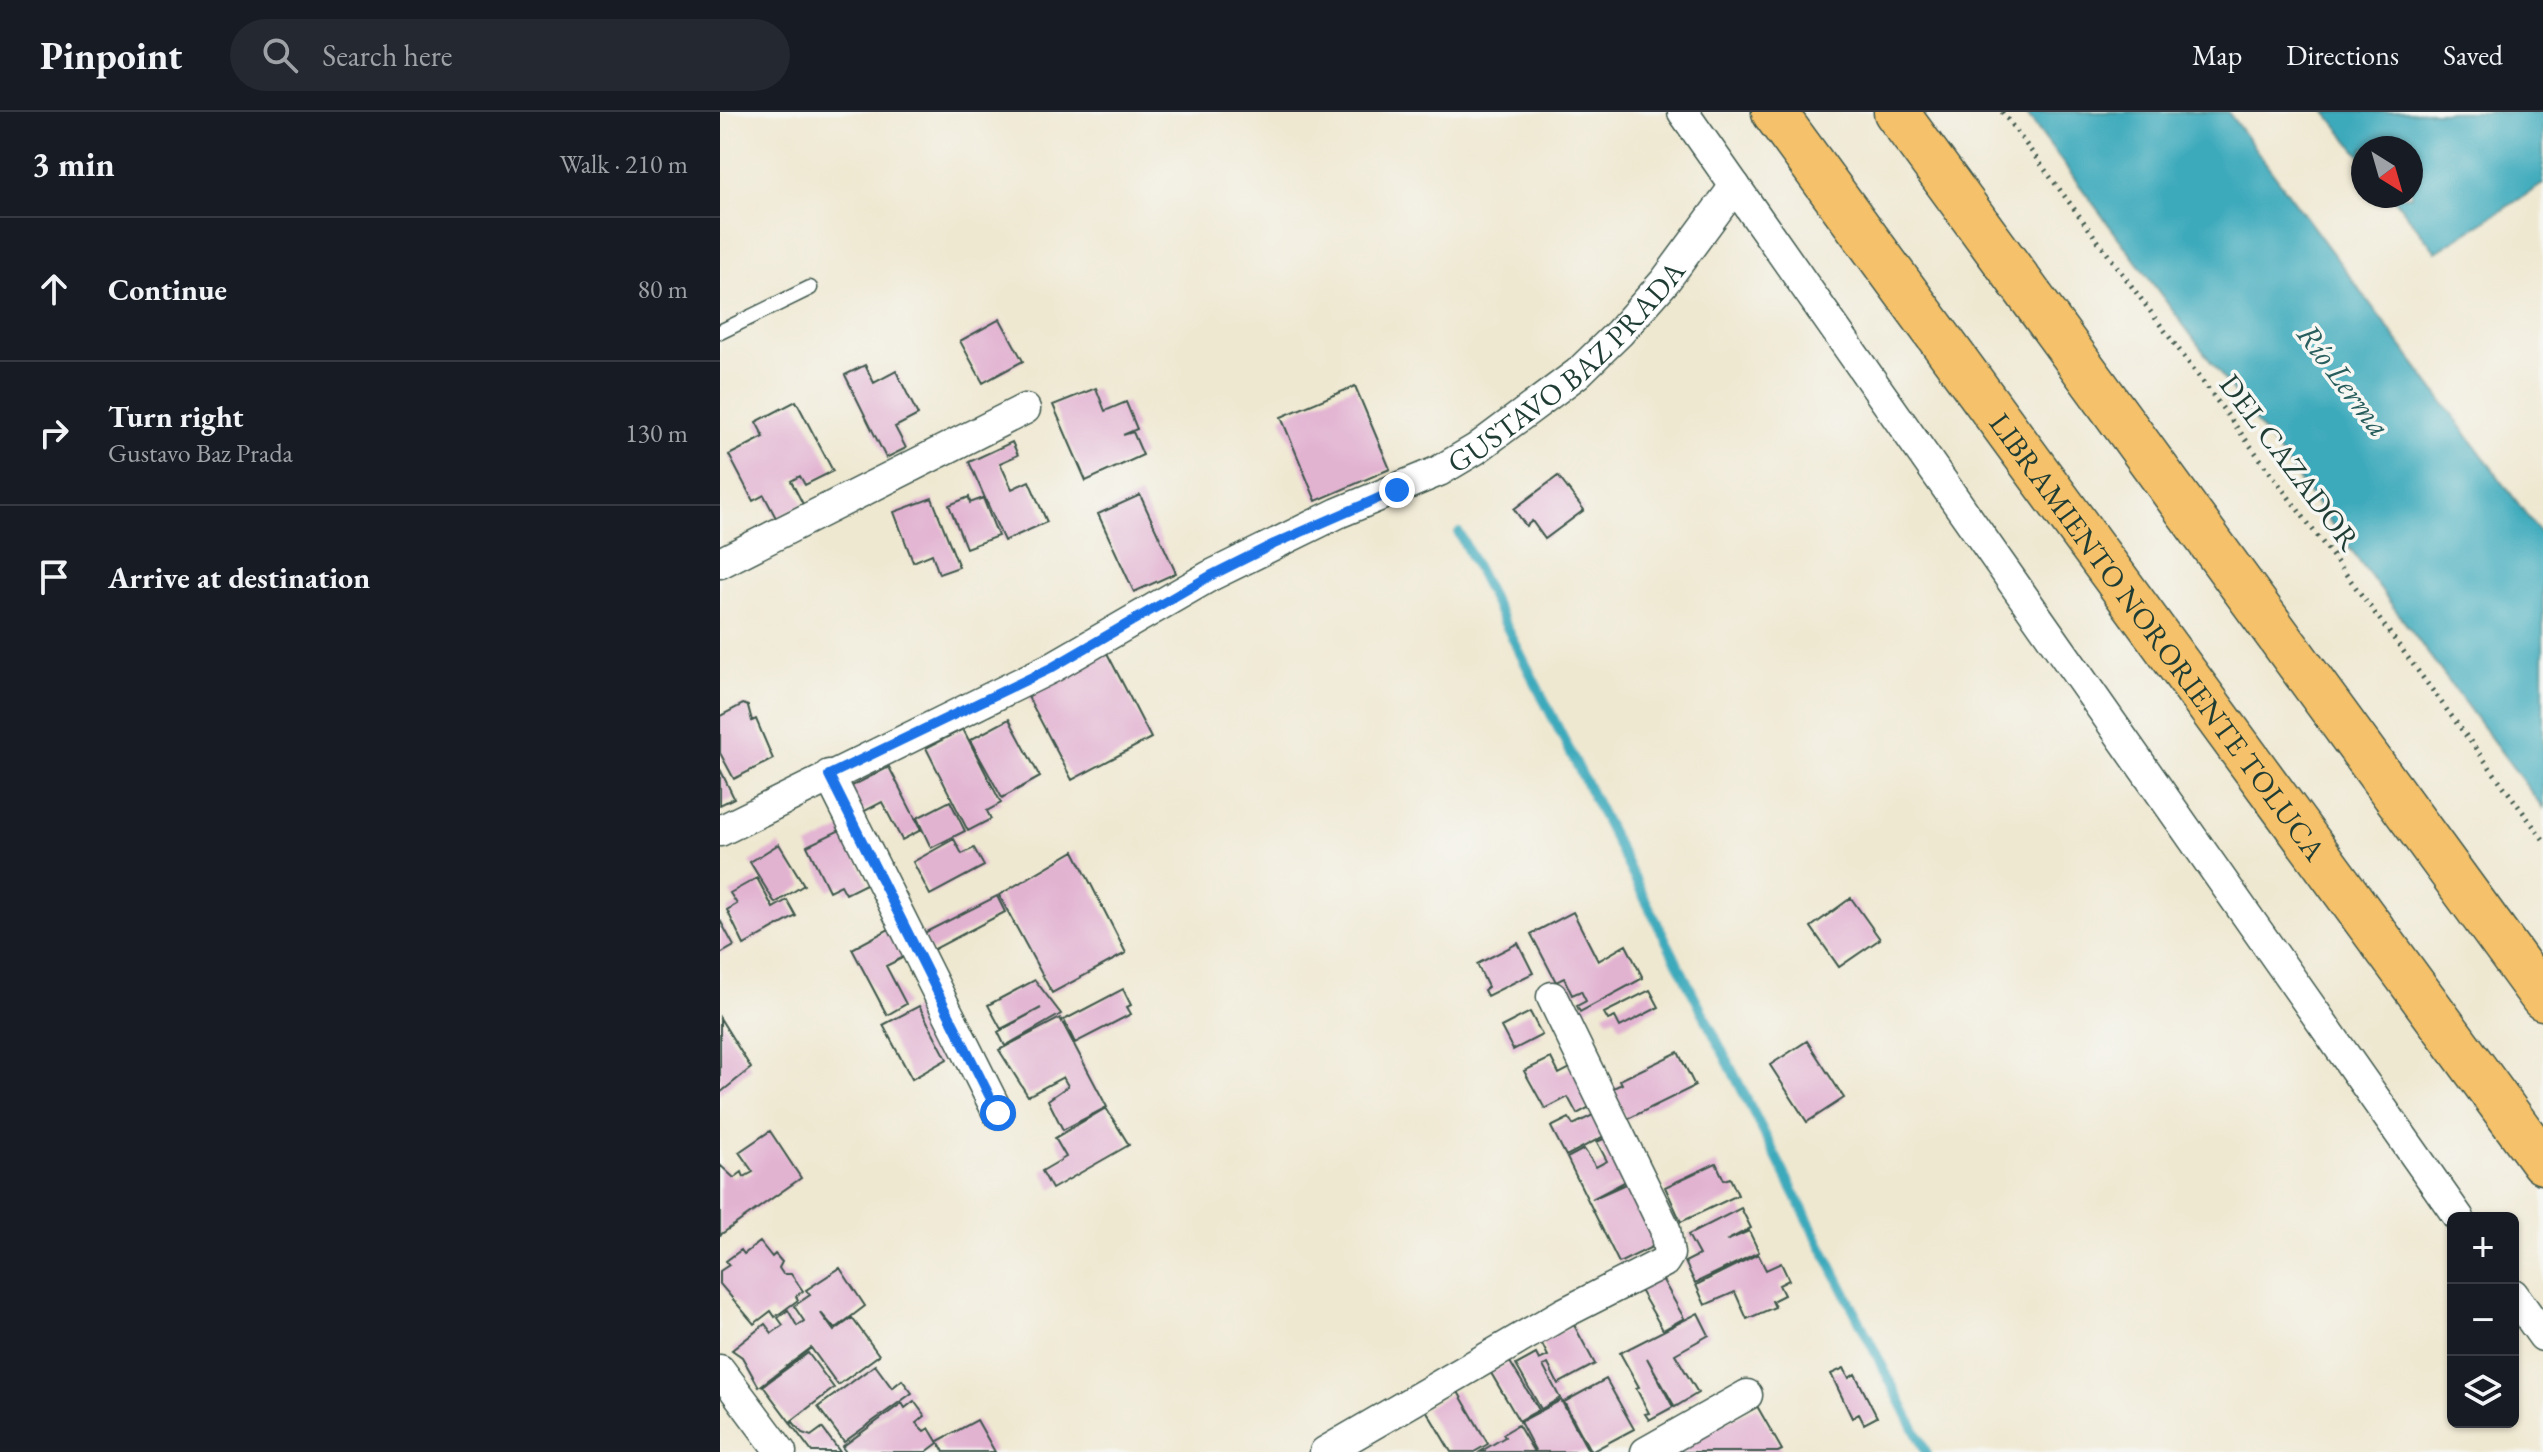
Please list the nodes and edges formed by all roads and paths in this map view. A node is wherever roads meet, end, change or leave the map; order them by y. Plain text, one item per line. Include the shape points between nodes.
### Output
1 (1683, 112) edge
2 (1774, 112) edge
3 (1896, 112) edge
4 (2002, 112) edge
5 (1735, 186) junction
6 (810, 288) dead end
7 (720, 332) edge
8 (1025, 409) dead end
9 (720, 563) edge
10 (829, 775) junction
11 (720, 831) edge
12 (2543, 839) edge
13 (1552, 997) dead end
14 (2543, 998) edge
15 (998, 1113) dead end
16 (2543, 1162) edge
17 (2455, 1212) edge
18 (2519, 1302) edge
19 (2543, 1336) edge
20 (725, 1388) edge
21 (1747, 1395) dead end
22 (781, 1452) edge
23 (1325, 1452) edge
24 (1646, 1452) edge

1 - 5 street
2 - 16 highway, LIBRAMIENTO NORORIENTE TOLUCA
3 - 14 highway
4 - 12 path, DEL CAZADOR
5 - 10 street, GUSTAVO BAZ PRADA via 1619,333 1578,373 1476,449 1236,563 1051,668
5 - 17 street
6 - 7 lane
8 - 9 street
10 - 11 street, GUSTAVO BAZ PRADA
10 - 15 street
13 - 23 street via 1665,1229 1669,1254 1664,1262 1564,1313
18 - 19 street
20 - 22 street
21 - 24 street

